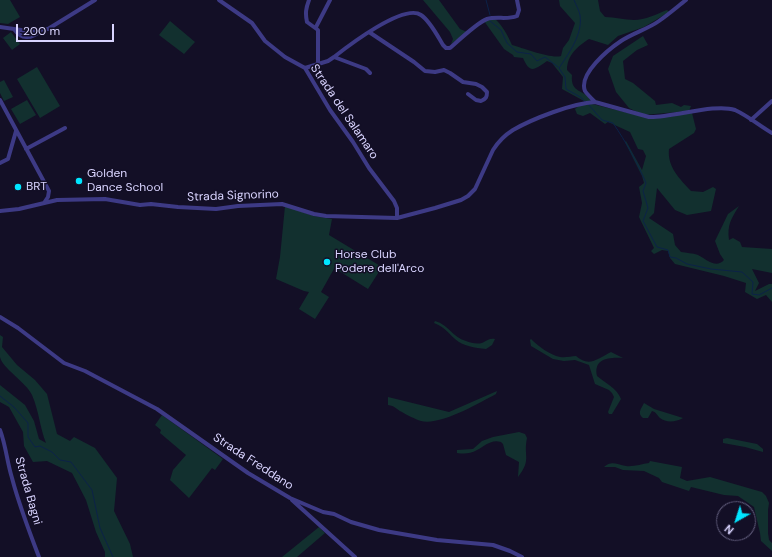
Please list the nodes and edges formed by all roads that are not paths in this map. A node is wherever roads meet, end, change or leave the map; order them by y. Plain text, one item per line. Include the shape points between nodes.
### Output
1 (95, 0) edge
2 (219, 0) edge
3 (309, 0) edge
4 (330, 0) edge
5 (517, 0) edge
6 (686, 0) edge
7 (0, 27) edge
8 (316, 28) junction
9 (14, 29) junction
10 (41, 30) junction
11 (28, 31) junction
12 (369, 32) junction
13 (27, 37) junction
14 (334, 57) junction
15 (318, 64) junction
16 (305, 68) junction
17 (370, 73) dead end
18 (468, 94) dead end
19 (0, 100) edge
20 (772, 101) edge
21 (595, 102) junction
22 (770, 105) edge
23 (751, 120) junction
24 (65, 128) dead end
25 (16, 131) junction
26 (772, 133) edge
27 (26, 148) junction
28 (0, 163) edge
29 (43, 203) junction
30 (0, 210) edge
31 (396, 218) junction
32 (0, 317) edge
33 (0, 430) edge
34 (290, 498) junction
35 (39, 557) edge
36 (355, 557) edge
37 (522, 557) edge

1 - 10 street via 55,26
2 - 16 street, Strada del Salamaro via 252,23 265,40 285,57
3 - 8 street via 306,8 307,22
4 - 8 street
5 - 12 street via 517,16 486,19 450,48 443,45 427,20 413,12 383,23
6 - 21 street via 659,21 622,40 594,65 588,72 585,91
7 - 9 street
8 - 15 street
9 - 11 street
9 - 13 street via 19,35
10 - 11 street
10 - 13 street
11 - 13 street
12 - 14 street
12 - 18 street via 425,71 444,70 463,82 476,84 488,92 488,96 481,101
14 - 15 street
14 - 17 street via 366,69
15 - 16 street
16 - 31 street, Strada del Salamaro via 330,110 394,201 397,208
19 - 25 street
20 - 22 street
21 - 23 street, Strada Signorino via 650,117 728,109 735,110
21 - 31 street, Strada Signorino via 579,104 512,131 496,144 475,189 461,200
22 - 23 street
23 - 26 street, Strada Signorino
24 - 27 street
25 - 27 street
25 - 28 street via 8,159
27 - 29 street via 48,191 48,197
29 - 30 street, Strada Signorino via 19,209
29 - 31 street, Strada Signorino via 57,200 105,199 140,205 216,209 282,204 326,216
32 - 34 street, Strada Freddano via 64,363 85,371 157,409 248,474
33 - 35 street, Strada Bagni via 18,501
34 - 36 street
34 - 37 street, Strada Freddano via 378,530 437,540 493,545

